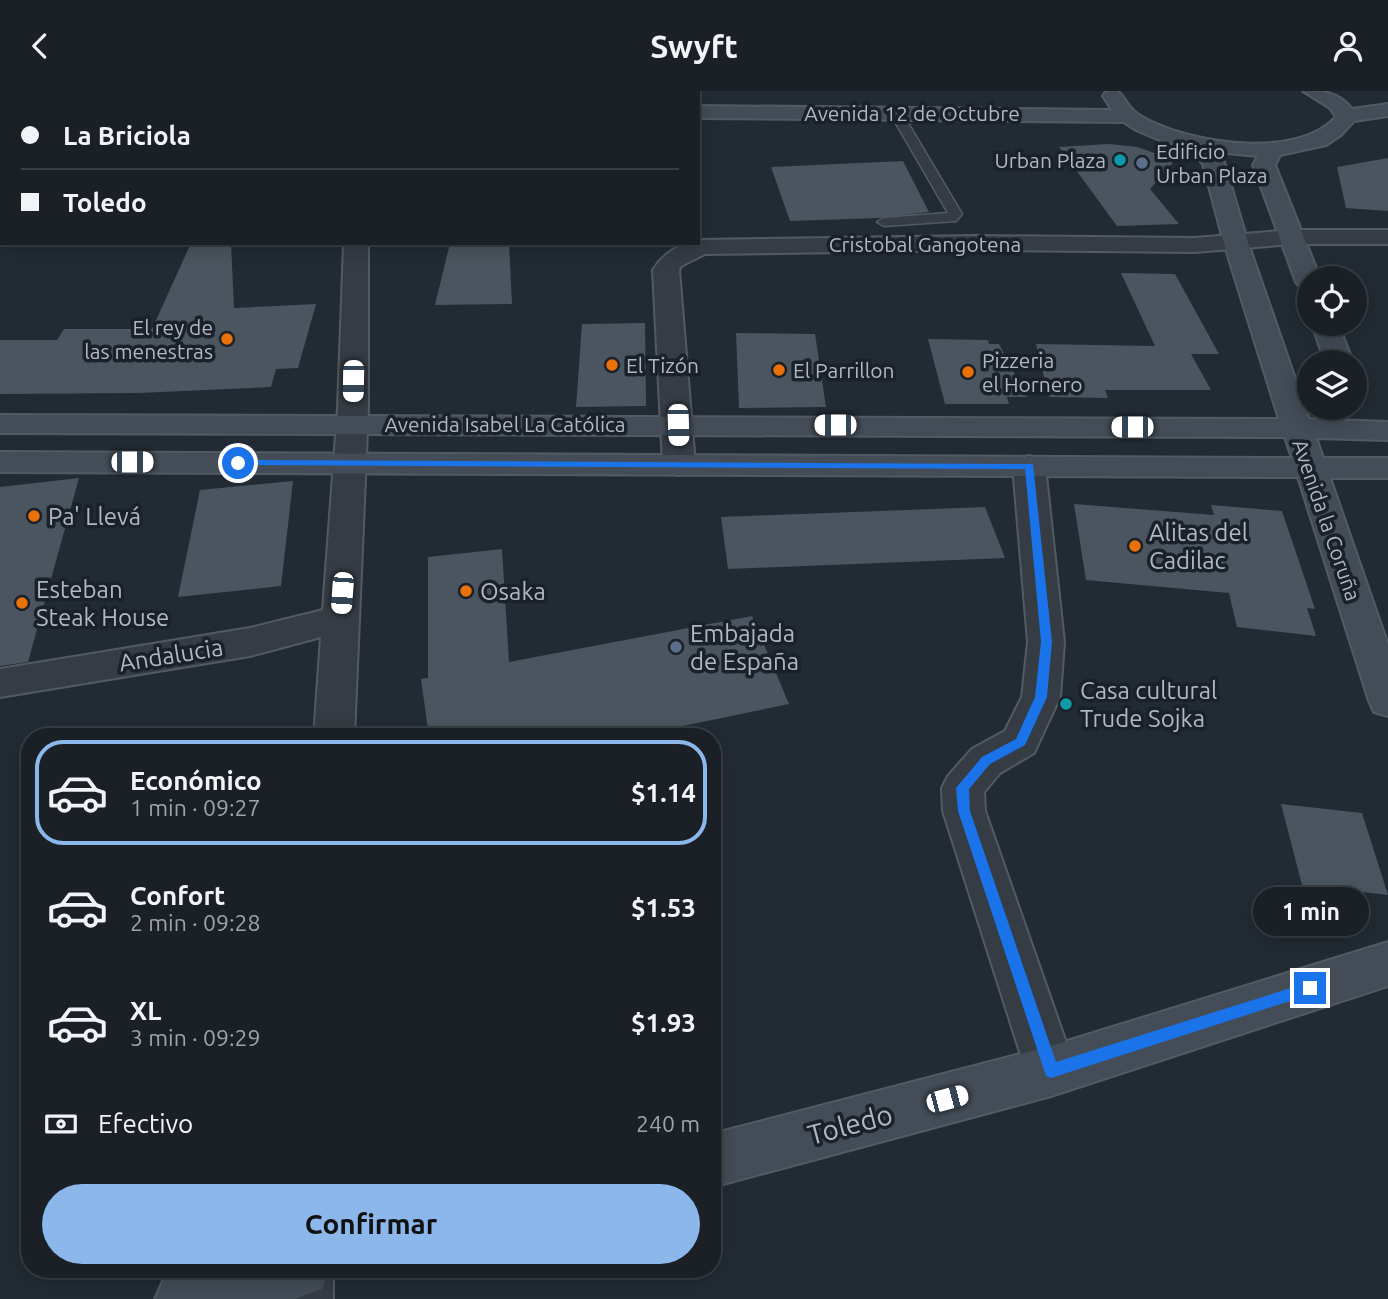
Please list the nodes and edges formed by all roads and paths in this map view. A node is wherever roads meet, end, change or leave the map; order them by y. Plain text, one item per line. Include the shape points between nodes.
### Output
1 (1115, 91) edge
2 (1312, 91) edge
3 (1388, 110) edge
4 (700, 112) edge
5 (896, 113) junction
6 (1126, 116) junction
7 (1348, 116) junction
8 (1195, 143) junction
9 (1273, 149) junction
10 (884, 222) dead end
11 (1292, 237) junction
12 (1388, 237) edge
13 (1236, 243) junction
14 (356, 245) edge
15 (1303, 266) edge
16 (0, 424) edge
17 (351, 424) junction
18 (678, 425) junction
19 (1296, 428) junction
20 (1376, 431) edge
21 (0, 462) edge
22 (348, 463) junction
23 (679, 465) junction
24 (1029, 466) junction
25 (1312, 467) junction
26 (1386, 475) edge
27 (340, 619) junction
28 (0, 683) edge
29 (1388, 701) edge
30 (334, 728) edge
31 (1388, 964) edge
32 (1051, 1071) junction
33 (721, 1159) edge
34 (268, 1278) edge
35 (304, 1278) edge
36 (184, 1299) edge
37 (304, 1299) edge

1 - 6 main road via 1117,107
2 - 7 main road via 1337,104
3 - 7 main road
4 - 5 main road, Avenida 12 de Octubre
5 - 6 main road, Avenida 12 de Octubre
5 - 10 lane via 955,214 951,218
6 - 8 main road via 1161,134
7 - 9 main road via 1336,132 1319,141
8 - 9 main road
8 - 13 main road, Avenida la Coruña via 1213,162
9 - 11 main road via 1264,165
11 - 12 street, Cristobal Gangotena
11 - 13 street, Cristobal Gangotena
11 - 15 main road
13 - 18 street, Cristobal Gangotena via 701,247 677,257 666,270
13 - 19 main road, Avenida la Coruña
14 - 17 street
16 - 17 main road, Avenida Isabel La Católica
17 - 18 main road, Avenida Isabel La Católica
17 - 22 street
18 - 19 main road, Avenida Isabel La Católica
18 - 23 street, Cristobal Gangotena
19 - 20 main road, Avenida Isabel La Católica
19 - 25 main road, Avenida la Coruña
20 - 26 main road
21 - 22 main road, Avenida Isabel La Católica
22 - 23 main road, Avenida Isabel La Católica
22 - 27 street
23 - 24 main road, Avenida Isabel La Católica
24 - 25 main road, Avenida Isabel La Católica
24 - 32 street via 1046,642 1041,697 1020,742 986,761 962,788 964,811
25 - 26 main road, Avenida Isabel La Católica
25 - 29 main road, Avenida la Coruña
27 - 28 street, Andalucia via 250,642
27 - 30 street
31 - 32 main road, Toledo
32 - 33 main road, Toledo
34 - 36 main road
35 - 37 street

